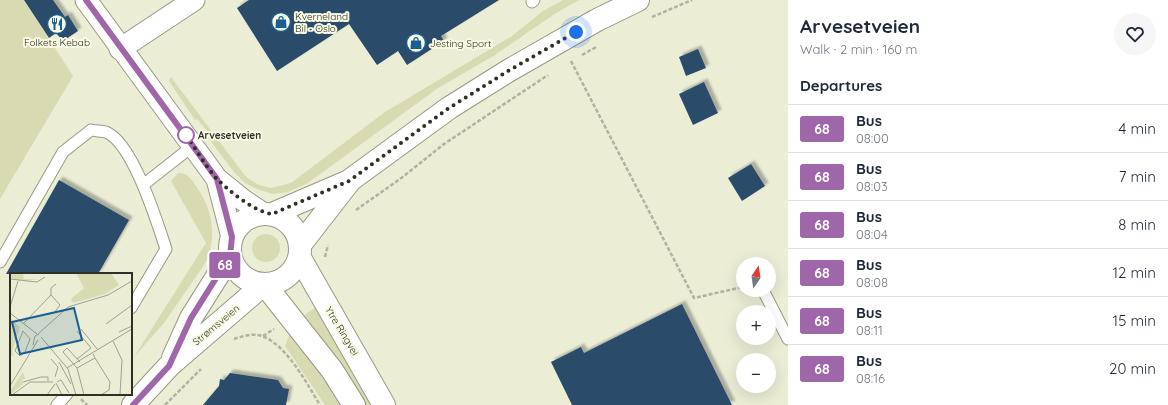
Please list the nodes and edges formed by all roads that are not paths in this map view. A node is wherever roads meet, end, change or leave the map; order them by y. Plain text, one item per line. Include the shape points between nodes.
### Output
1 (86, 0) edge
2 (194, 0) edge
3 (638, 0) edge
4 (120, 49) junction
5 (194, 145) junction
6 (217, 179) junction
7 (349, 181) junction
8 (143, 185) junction
9 (268, 214) junction
10 (231, 247) junction
11 (300, 251) junction
12 (0, 262) edge
13 (264, 285) junction
14 (767, 297) edge
15 (132, 306) edge
16 (788, 339) edge
17 (169, 366) junction
18 (67, 395) edge
19 (57, 405) edge
20 (133, 405) edge
21 (354, 405) edge
22 (384, 405) edge

1 - 4 street
2 - 4 street
3 - 7 main road via 597,20 508,71 449,108
4 - 5 street
5 - 6 street
5 - 8 lane
6 - 9 street via 243,200
6 - 10 street
7 - 9 main road
7 - 11 main road
8 - 12 lane via 121,145 107,133 91,130 63,152
8 - 15 lane via 166,249
9 - 10 main road via 244,220 237,228
9 - 11 main road via 282,218 291,225 297,234
10 - 13 main road via 233,265 246,279
10 - 17 main road, Strømsveien via 191,318
11 - 13 main road via 296,266 287,277
11 - 22 main road, Ytre Ringvei
13 - 17 main road, Strømsveien
13 - 21 main road via 328,364
14 - 16 lane
17 - 20 main road, Strømsveien
18 - 19 lane

